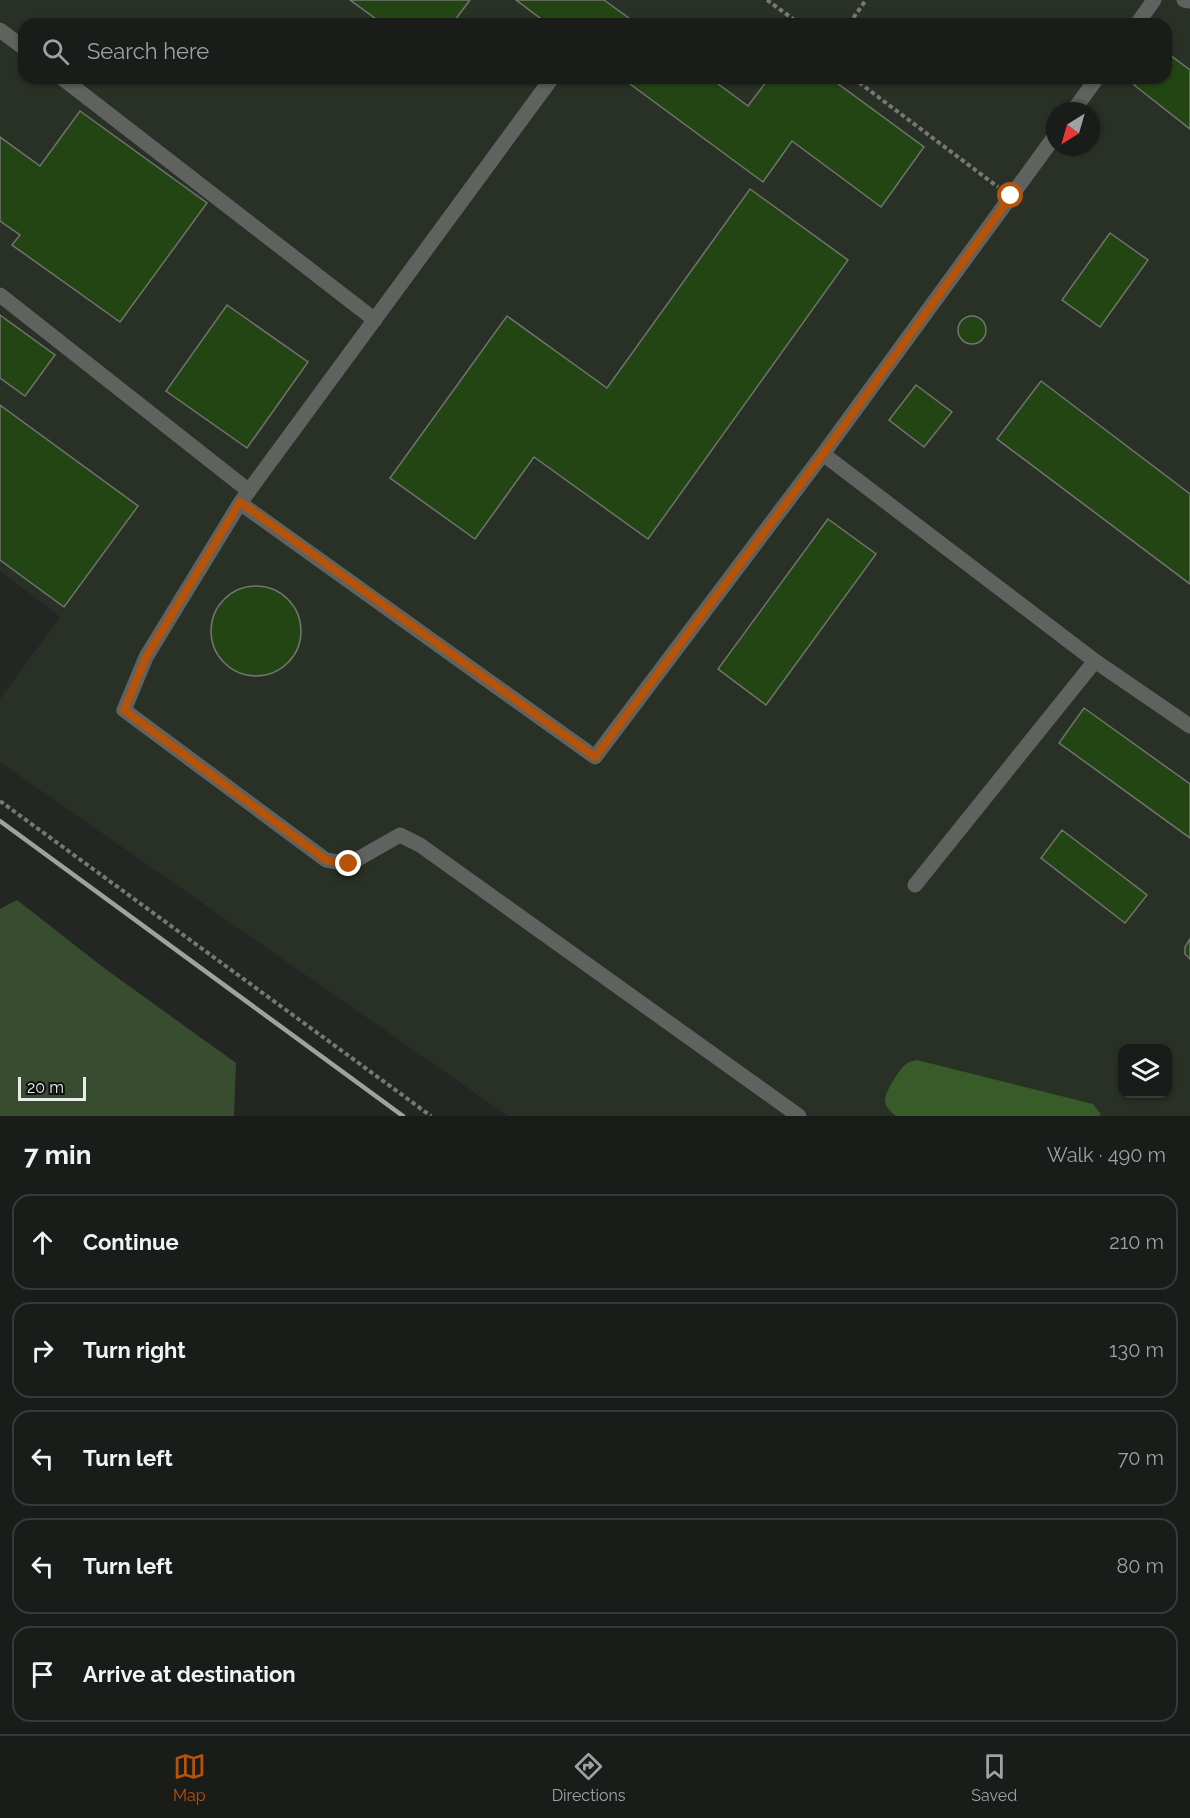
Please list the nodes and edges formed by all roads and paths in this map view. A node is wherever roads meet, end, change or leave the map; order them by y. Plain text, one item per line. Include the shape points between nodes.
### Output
1 (767, 0) edge
2 (866, 0) edge
3 (1154, 0) edge
4 (1184, 0) edge
5 (1190, 1) edge
6 (792, 18) edge
7 (853, 18) edge
8 (1141, 18) edge
9 (0, 30) edge
10 (18, 44) edge
11 (71, 84) edge
12 (548, 84) edge
13 (862, 84) edge
14 (1093, 84) edge
15 (1080, 102) edge
16 (1046, 148) edge
17 (1011, 196) junction
18 (0, 296) edge
19 (375, 320) junction
20 (823, 454) junction
21 (245, 497) junction
22 (1095, 661) junction
23 (1190, 726) edge
24 (0, 801) edge
25 (915, 885) dead end
26 (431, 1116) edge
27 (799, 1116) edge

1 - 6 path
2 - 7 path
3 - 8 lane
4 - 5 lane
9 - 10 lane
11 - 19 lane
12 - 19 lane
13 - 17 path
14 - 15 lane
16 - 17 lane
17 - 20 lane
18 - 21 lane
19 - 21 lane
20 - 21 lane via 595,757
20 - 22 lane
21 - 27 lane via 146,657 124,710 326,860 349,864 400,835 420,845
22 - 23 lane
22 - 25 lane
24 - 26 path

